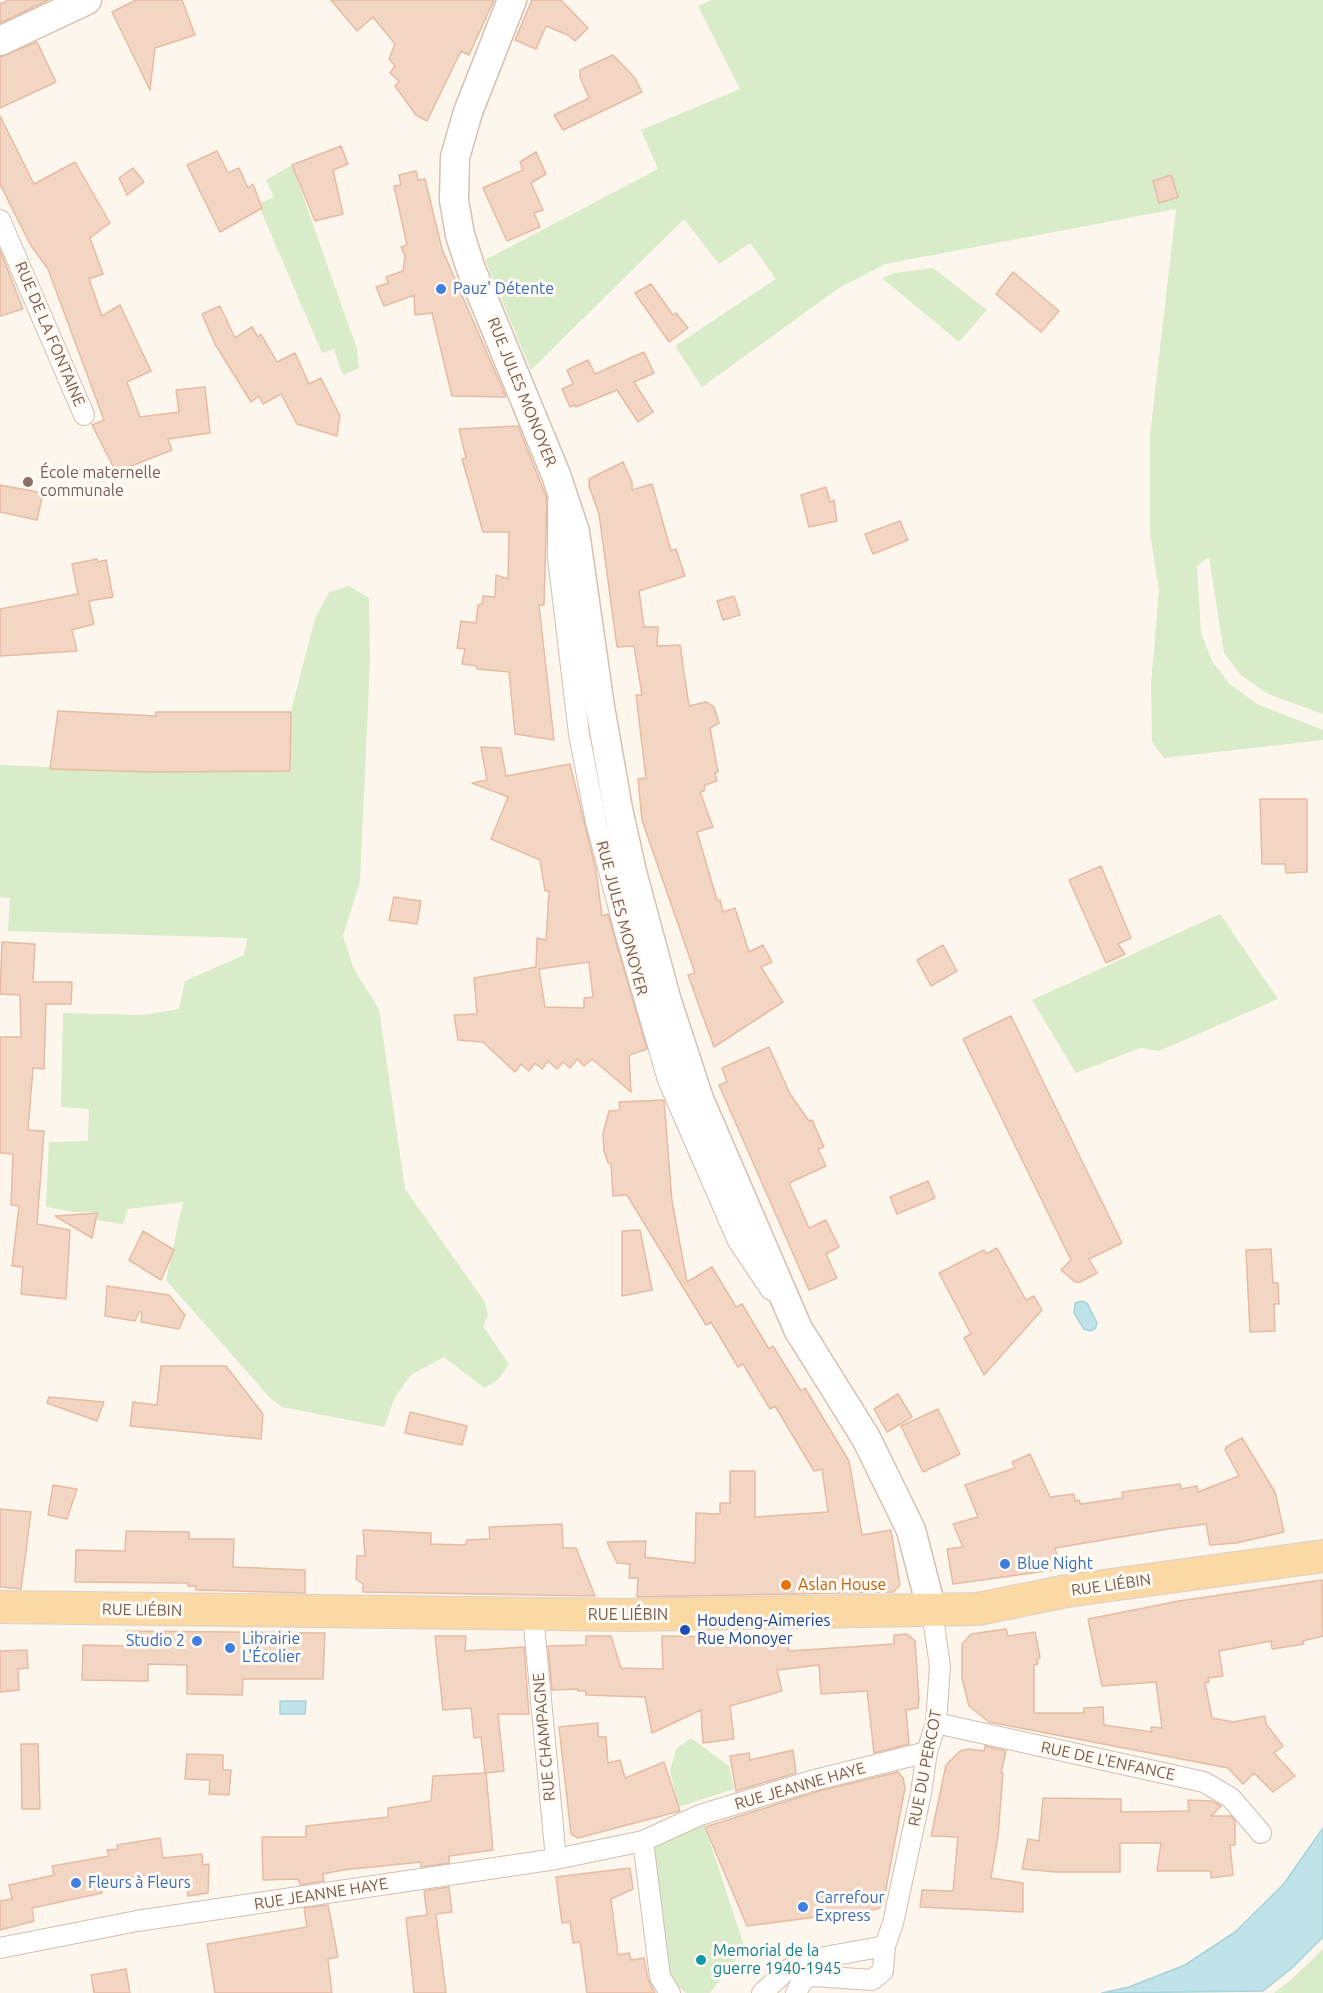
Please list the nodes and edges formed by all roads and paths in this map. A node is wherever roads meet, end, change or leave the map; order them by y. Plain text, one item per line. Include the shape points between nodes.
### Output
1 (87, 0) edge
2 (512, 0) edge
3 (0, 41) edge
4 (0, 220) edge
5 (84, 415) dead end
6 (1323, 1556) edge
7 (0, 1607) edge
8 (932, 1611) junction
9 (533, 1615) junction
10 (936, 1723) junction
11 (927, 1752) junction
12 (1261, 1833) dead end
13 (643, 1841) junction
14 (556, 1859) junction
15 (885, 1946) junction
16 (0, 1948) edge
17 (670, 1993) edge
18 (762, 1993) edge
19 (796, 1993) edge

1 - 3 street
2 - 8 street, RUE JULES MONOYER via 468,112 455,157 454,200 460,235 575,532 618,809 666,998 699,1099 798,1329 866,1438 911,1530
4 - 5 street, RUE DE LA FONTAINE
6 - 8 main road, RUE LIÉBIN via 1067,1591 978,1609
7 - 9 main road, RUE LIÉBIN
8 - 9 main road, RUE LIÉBIN
8 - 10 street, RUE DU PERCOT via 940,1666
9 - 14 street, RUE CHAMPAGNE
10 - 11 street, RUE DU PERCOT
10 - 12 street, RUE DE L'ENFANCE via 1204,1782 1231,1798
11 - 13 street, RUE JEANNE HAYE via 811,1781 700,1815
11 - 15 street, RUE DU PERCOT
13 - 14 street, RUE JEANNE HAYE
13 - 17 street via 660,1977
14 - 16 street, RUE JEANNE HAYE via 137,1922
15 - 18 street via 803,1960
15 - 19 street, RUE DU PERCOT via 883,1971 872,1980 813,1976 803,1979

